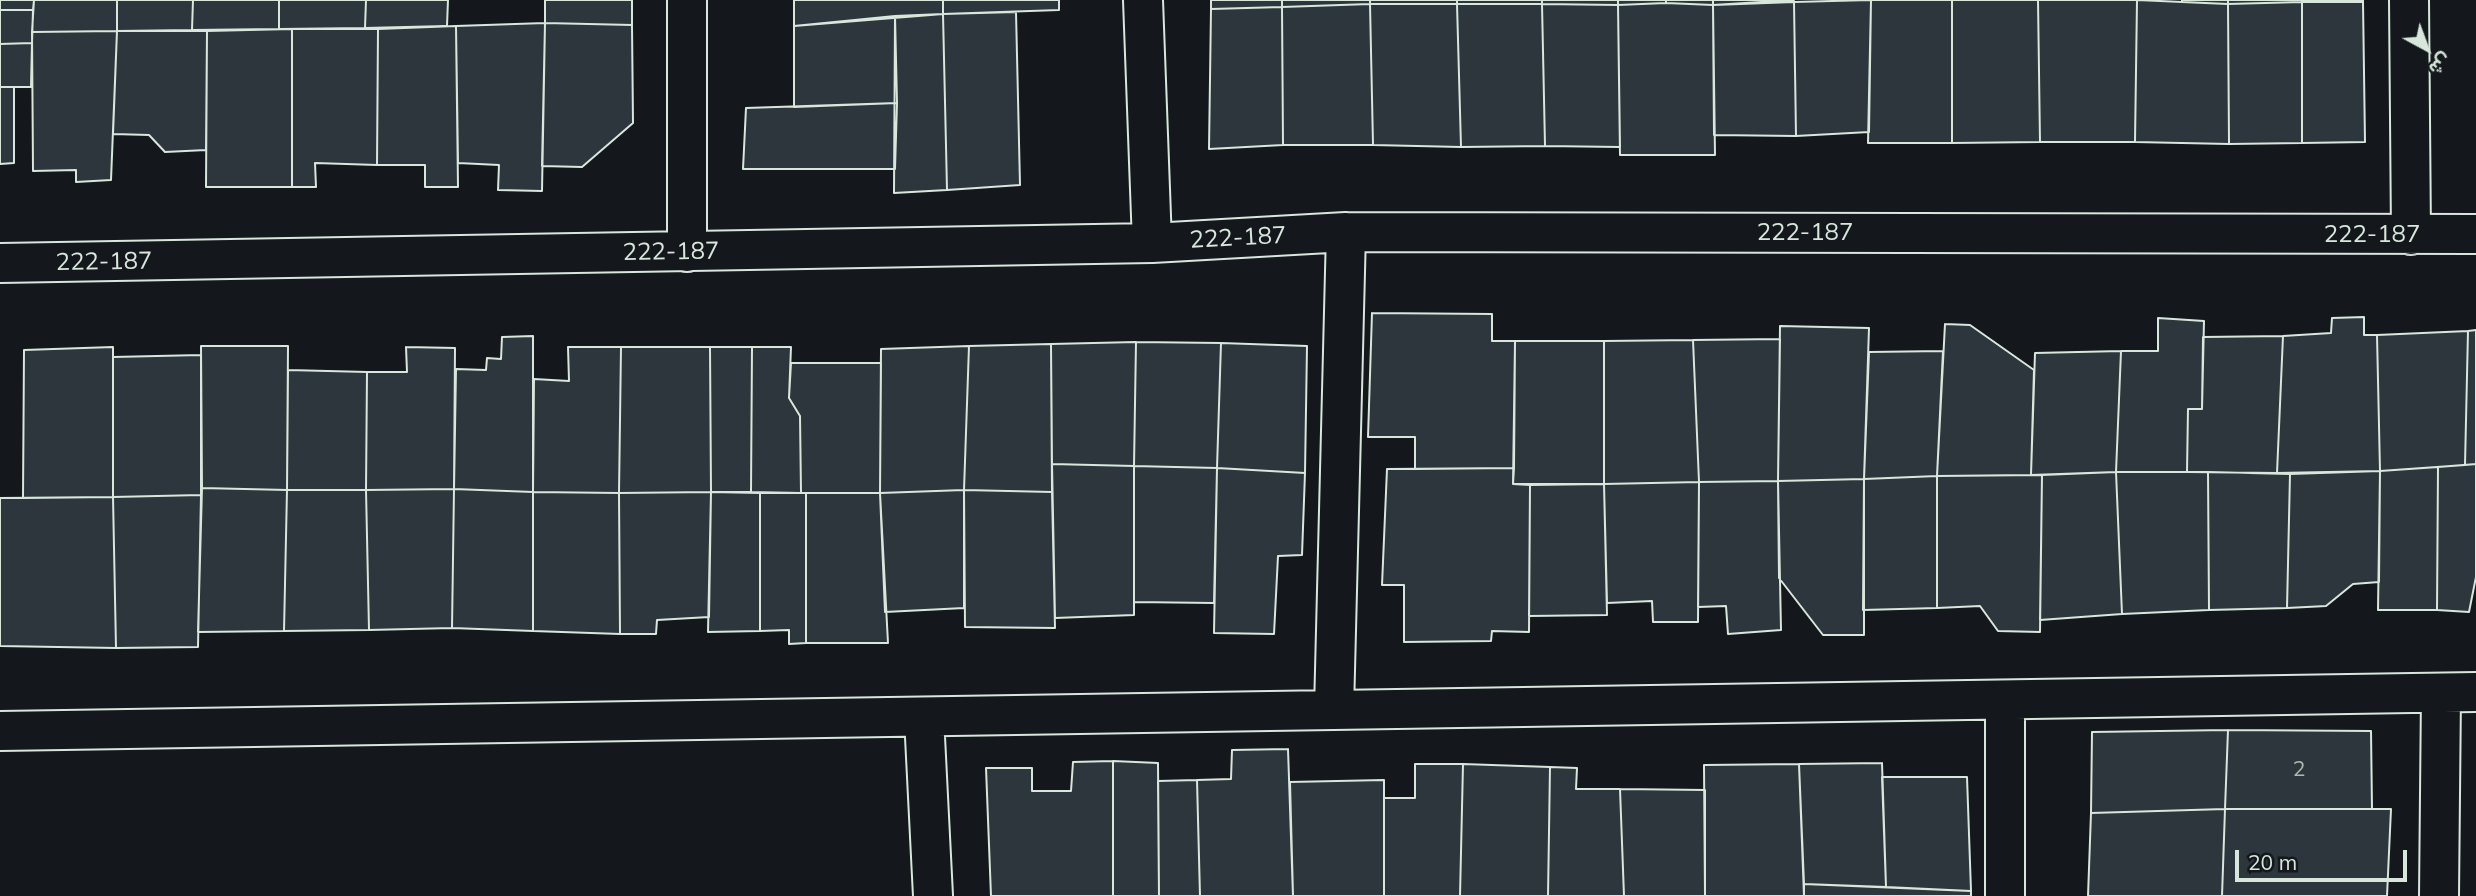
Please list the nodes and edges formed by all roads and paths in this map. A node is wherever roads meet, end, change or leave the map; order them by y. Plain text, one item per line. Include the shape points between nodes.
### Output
1 (687, 0) edge
2 (1143, 0) edge
3 (2409, 0) edge
4 (1346, 232) junction
5 (2476, 234) edge
6 (2411, 235) junction
7 (1152, 243) junction
8 (687, 252) junction
9 (0, 263) edge
10 (2458, 693) edge
11 (2006, 700) junction
12 (1335, 710) junction
13 (924, 717) junction
14 (0, 731) edge
15 (933, 896) edge
16 (2005, 896) edge
17 (2439, 896) edge

1 - 8 street
2 - 7 street
3 - 6 street
4 - 6 street, 222-187
4 - 7 street, 222-187
4 - 12 street
5 - 6 street, 222-187
7 - 8 street, 222-187
8 - 9 street, 222-187
10 - 11 street
10 - 17 street
11 - 12 street
11 - 16 street
12 - 13 street
13 - 14 street
13 - 15 street

